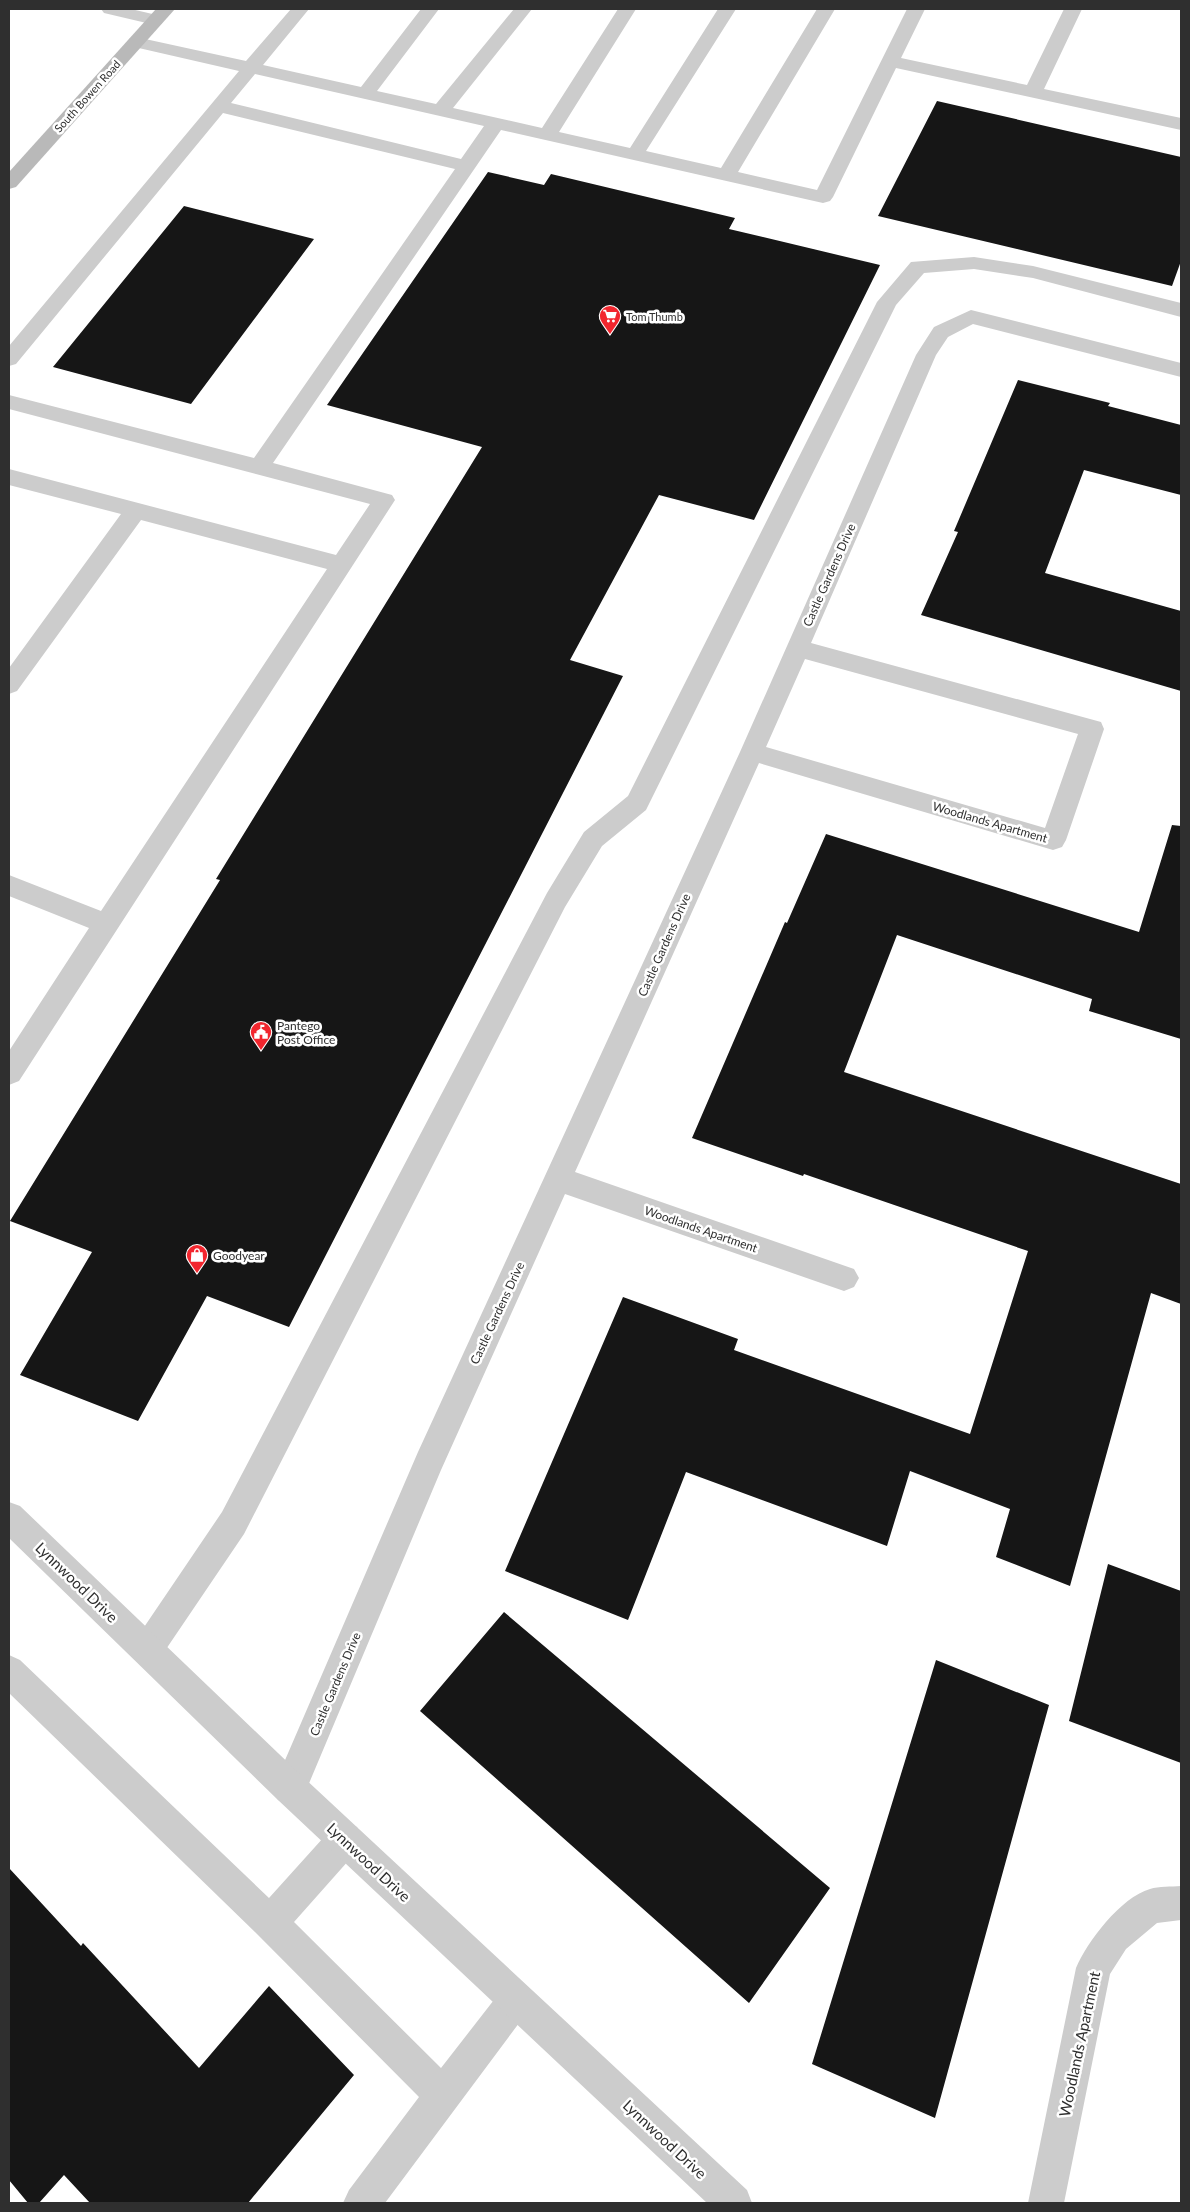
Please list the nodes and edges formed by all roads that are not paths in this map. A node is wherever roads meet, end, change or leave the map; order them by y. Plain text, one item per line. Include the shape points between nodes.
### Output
1 (110, 9) edge
2 (300, 9) edge
3 (430, 9) edge
4 (523, 9) edge
5 (627, 9) edge
6 (727, 9) edge
7 (826, 9) edge
8 (916, 9) edge
9 (1073, 9) edge
10 (161, 14) edge
11 (136, 42) junction
12 (888, 61) junction
13 (250, 68) junction
14 (1034, 92) junction
15 (365, 94) junction
16 (219, 106) junction
17 (440, 111) junction
18 (496, 124) junction
19 (1181, 124) edge
20 (548, 135) junction
21 (634, 154) junction
22 (466, 166) junction
23 (727, 175) junction
24 (9, 182) edge
25 (1181, 310) edge
26 (9, 359) edge
27 (1181, 370) edge
28 (9, 402) edge
29 (259, 467) junction
30 (9, 477) edge
31 (135, 511) junction
32 (341, 565) junction
33 (797, 648) junction
34 (9, 685) edge
35 (752, 752) junction
36 (9, 886) edge
37 (106, 924) junction
38 (9, 1073) edge
39 (558, 1179) junction
40 (844, 1278) dead end
41 (13, 1529) edge
42 (148, 1650) junction
43 (9, 1671) edge
44 (290, 1788) junction
45 (344, 1839) junction
46 (1181, 1903) edge
47 (270, 1923) junction
48 (516, 1999) junction
49 (443, 2095) junction
50 (362, 2203) edge
51 (734, 2203) edge
52 (1046, 2203) edge

1 - 10 street
2 - 13 street
3 - 15 street
4 - 17 street
5 - 20 street
6 - 21 street
7 - 23 street
8 - 12 street
9 - 14 street
10 - 11 main road, South Bowen Road
11 - 13 street
11 - 24 main road, South Bowen Road
12 - 14 street
12 - 23 street via 823,196
13 - 15 street
13 - 16 street
14 - 19 street
15 - 17 street
16 - 22 street
16 - 26 street
17 - 18 street
18 - 20 street
18 - 22 street
20 - 21 street
21 - 23 street
22 - 29 street
25 - 42 street via 1033,272 974,263 918,267 887,302 637,803 593,839 556,900 233,1523
27 - 33 street, Castle Gardens Drive via 971,317 941,332 926,355
28 - 29 street
29 - 32 street via 384,500
30 - 31 street
31 - 32 street
31 - 34 street
32 - 37 street
33 - 35 street, Castle Gardens Drive
33 - 35 street, Woodlands Apartment via 1092,729 1053,840
35 - 39 street, Castle Gardens Drive
36 - 37 street
37 - 38 street
39 - 40 street, Woodlands Apartment
39 - 44 street, Castle Gardens Drive via 429,1462
41 - 42 street, Lynnwood Drive
42 - 44 street, Lynnwood Drive
43 - 47 street
44 - 45 street, Lynnwood Drive
45 - 47 street
45 - 48 street, Lynnwood Drive
46 - 52 street, Woodlands Apartment via 1150,1906 1114,1937 1094,1968
47 - 49 street
48 - 49 street
48 - 51 street, Lynnwood Drive
49 - 50 street

